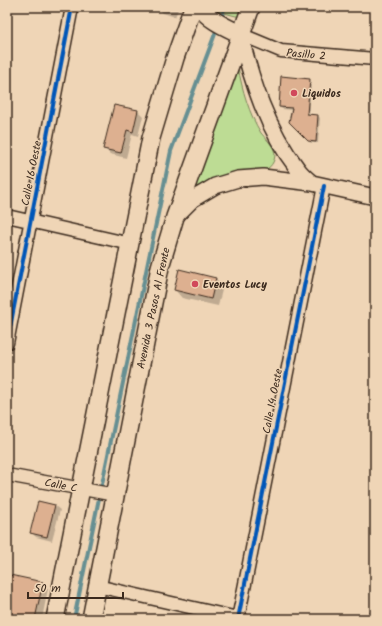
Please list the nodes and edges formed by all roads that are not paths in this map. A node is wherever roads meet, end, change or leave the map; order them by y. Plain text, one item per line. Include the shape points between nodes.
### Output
1 (72, 7) edge
2 (193, 7) edge
3 (200, 7) edge
4 (251, 7) edge
5 (235, 32) junction
6 (375, 59) edge
7 (318, 185) junction
8 (375, 197) edge
9 (7, 216) edge
10 (175, 217) junction
11 (31, 221) junction
12 (131, 244) junction
13 (7, 343) edge
14 (7, 475) edge
15 (99, 492) junction
16 (97, 586) junction
17 (55, 619) edge
18 (91, 619) edge
19 (240, 619) edge

1 - 11 street, Calle 16 Oeste
2 - 12 main road, Avenida 3 Pasos Al Frente via 152,138
3 - 5 main road via 214,21
4 - 5 main road, Avenida 3 Pasos Al Frente
5 - 6 street, Pasillo 2 via 281,52
5 - 7 street via 263,110 283,147 297,170
5 - 10 main road, Avenida 3 Pasos Al Frente
7 - 8 street
7 - 10 street via 263,177 238,179 215,186 193,199
7 - 19 street, Calle 14 Oeste
9 - 11 street
10 - 15 main road, Avenida 3 Pasos Al Frente
11 - 12 street
11 - 13 street, Calle 16 Oeste
12 - 15 main road, Avenida 3 Pasos Al Frente
14 - 15 street, Calle C
15 - 16 main road, Avenida 3 Pasos Al Frente
15 - 17 main road, Avenida 3 Pasos Al Frente
16 - 18 main road, Avenida 3 Pasos Al Frente
16 - 19 street

